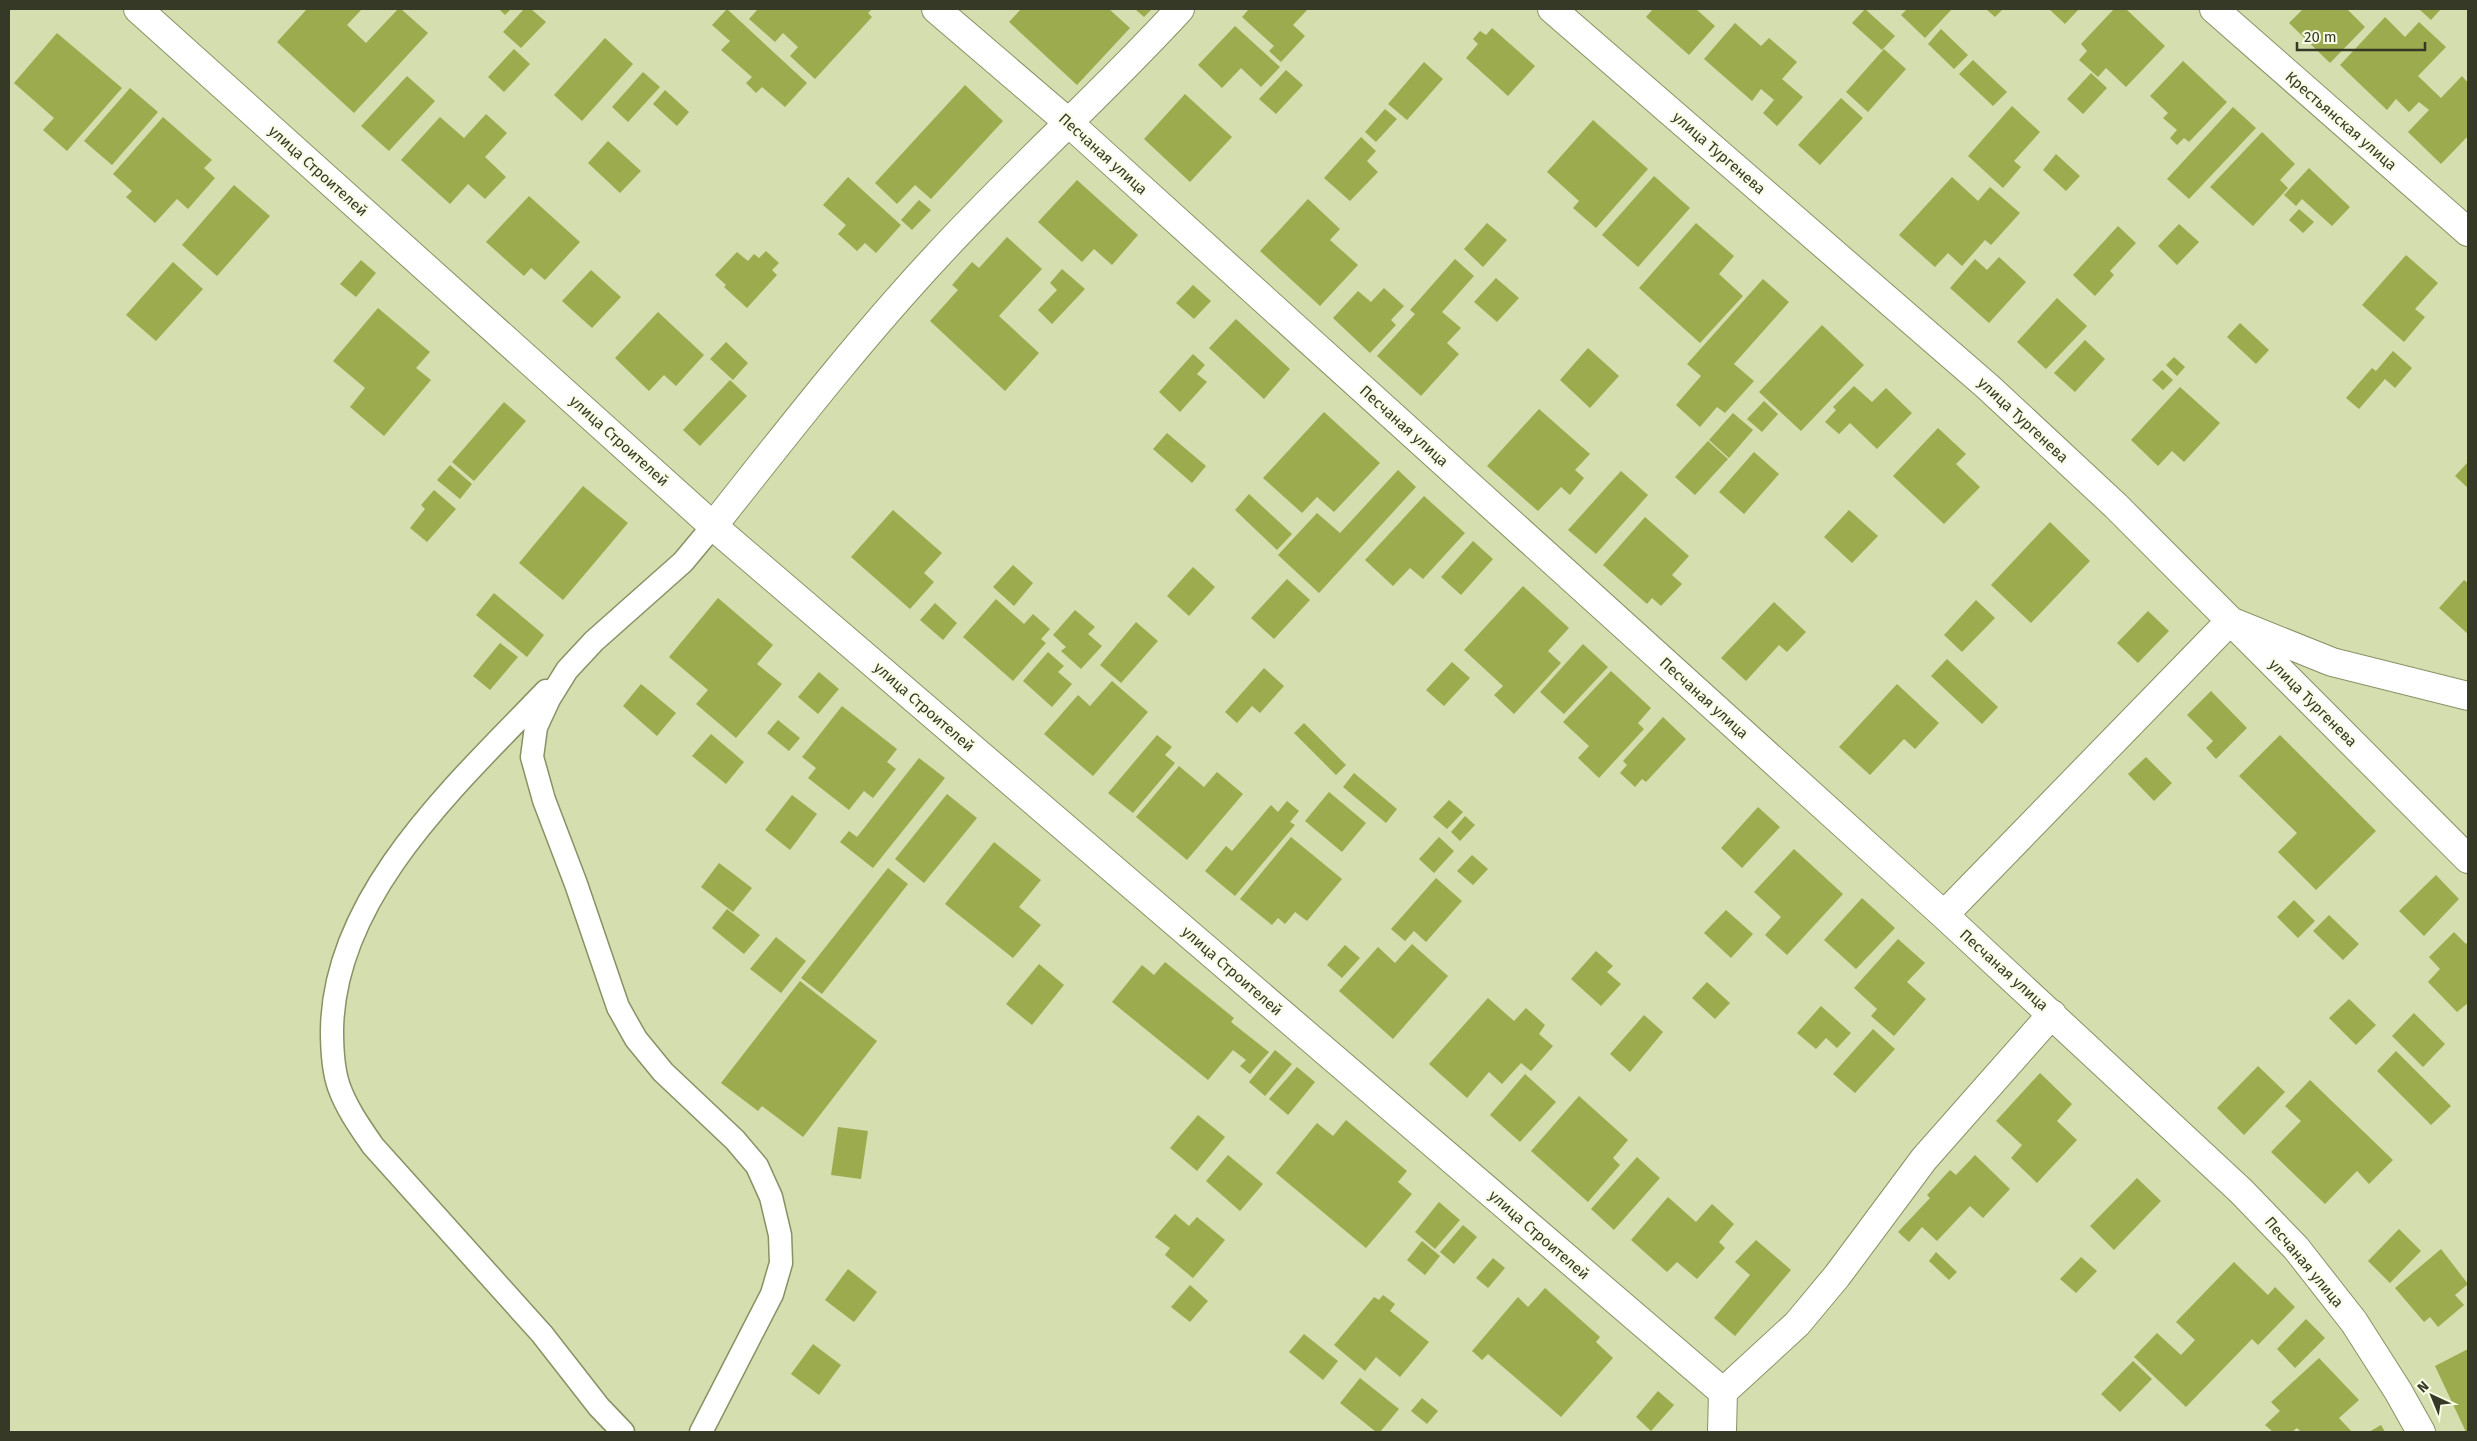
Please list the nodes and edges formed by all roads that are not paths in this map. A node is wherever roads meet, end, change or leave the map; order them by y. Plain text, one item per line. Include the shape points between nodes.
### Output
1 (138, 9) edge
2 (936, 9) edge
3 (1180, 9) edge
4 (1552, 9) edge
5 (2214, 9) edge
6 (1069, 123) junction
7 (2468, 232) edge
8 (713, 526) junction
9 (2230, 621) junction
10 (567, 670) junction
11 (2468, 696) edge
12 (2468, 859) edge
13 (1944, 915) junction
14 (2052, 1014) junction
15 (1723, 1392) junction
16 (623, 1432) edge
17 (701, 1432) edge
18 (1722, 1432) edge
19 (2421, 1432) edge

1 - 8 street, улица Строителей
2 - 6 street, Песчаная улица
3 - 6 street
4 - 9 street, улица Тургенева via 1987,386 2116,506
5 - 7 street, Крестьянская улица
6 - 8 street via 938,255 852,350
6 - 13 street, Песчаная улица
8 - 10 lane via 677,568 594,641
8 - 15 street, улица Строителей
9 - 11 street via 2332,662
9 - 12 street, улица Тургенева
9 - 13 street
10 - 16 lane via 428,817 373,898 352,935 340,975 332,1012 332,1048 339,1086 350,1112 373,1146 542,1334
10 - 17 lane via 536,727 532,757 544,800 618,1007 636,1039 663,1072 735,1140 757,1166 771,1197 780,1235 781,1263 772,1294
13 - 14 street, Песчаная улица
14 - 15 street via 1924,1159 1797,1324
14 - 19 street, Песчаная улица via 2241,1191 2296,1248 2354,1322
15 - 18 street

